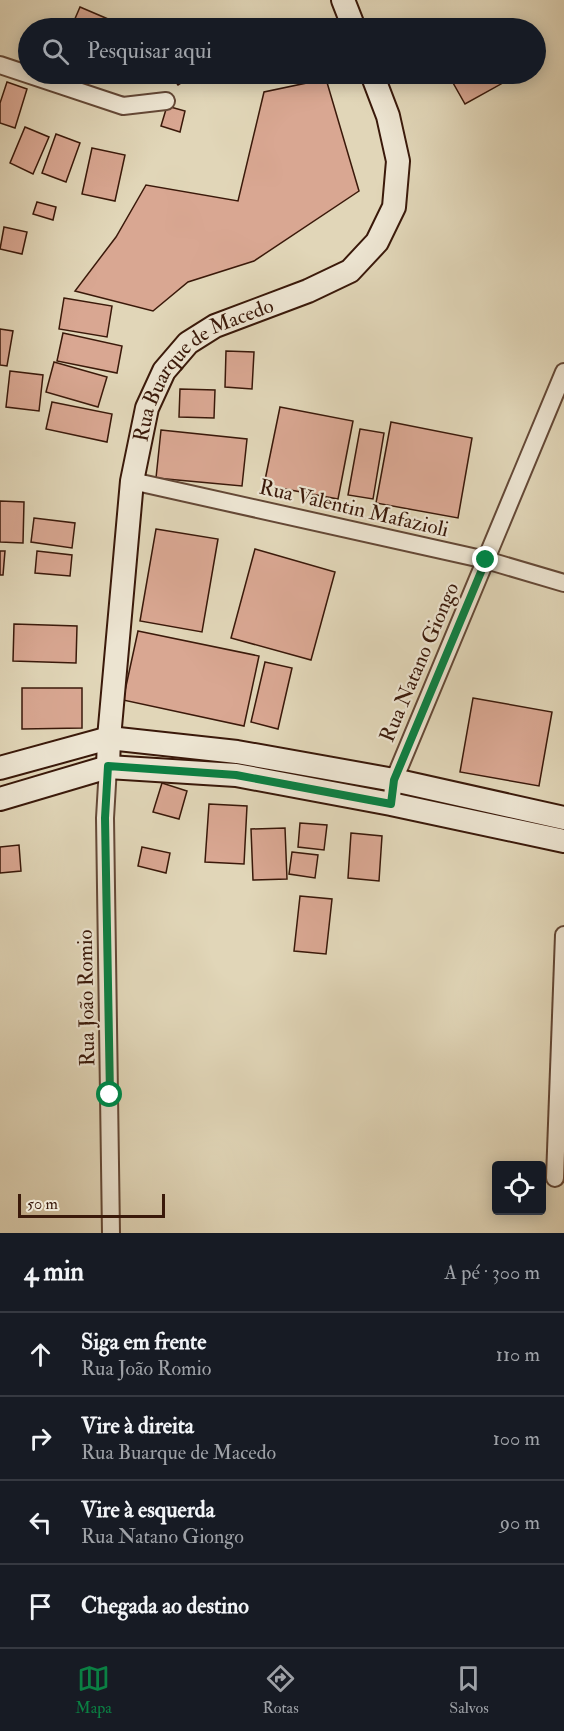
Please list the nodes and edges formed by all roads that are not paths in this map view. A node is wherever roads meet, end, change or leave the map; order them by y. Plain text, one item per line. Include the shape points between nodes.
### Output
1 (343, 0) edge
2 (350, 18) edge
3 (0, 65) edge
4 (18, 71) edge
5 (57, 84) edge
6 (376, 84) edge
7 (166, 101) dead end
8 (564, 372) edge
9 (132, 481) junction
10 (486, 560) junction
11 (564, 583) edge
12 (109, 738) junction
13 (237, 752) junction
14 (108, 766) junction
15 (0, 768) edge
16 (236, 775) junction
17 (394, 780) junction
18 (0, 799) edge
19 (391, 804) junction
20 (564, 818) edge
21 (564, 841) edge
22 (564, 935) edge
23 (560, 1147) edge
24 (555, 1178) dead end
25 (111, 1232) edge

1 - 2 main road
3 - 4 street
5 - 7 street via 123,106
6 - 9 main road, Rua Buarque de Macedo via 398,161 394,207 377,242 350,271 215,326 188,343 164,370 147,408
8 - 10 street, Rua Natano Giongo
9 - 10 street, Rua Valentin Mafazioli
9 - 12 main road, Rua Buarque de Macedo
10 - 11 street, Rua Valentin Mafazioli
10 - 17 street, Rua Natano Giongo
12 - 13 main road
12 - 14 main road, Rua Buarque de Macedo
12 - 15 main road
13 - 16 main road
13 - 17 main road
14 - 16 main road
14 - 18 main road
14 - 25 street, Rua João Romio via 105,818
16 - 19 main road
17 - 19 street, Rua Natano Giongo
17 - 20 main road
19 - 21 main road
22 - 23 street
23 - 24 street

